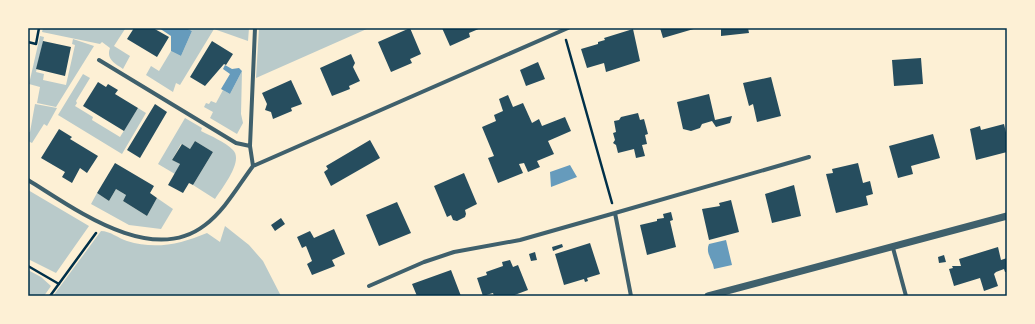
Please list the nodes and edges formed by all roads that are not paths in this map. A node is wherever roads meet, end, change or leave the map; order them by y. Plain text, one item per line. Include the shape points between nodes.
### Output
1 (255, 28) edge
2 (568, 28) edge
3 (99, 60) dead end
4 (250, 146) junction
5 (809, 157) dead end
6 (254, 166) junction
7 (28, 180) edge
8 (615, 213) junction
9 (1007, 216) edge
10 (893, 248) junction
11 (369, 286) dead end
12 (632, 296) edge
13 (708, 296) edge
14 (906, 296) edge

1 - 4 street
2 - 6 street
3 - 4 street via 236,142
4 - 6 street
5 - 8 street
6 - 7 street via 204,226 188,234 163,239 133,236 102,224
8 - 11 street via 520,240 454,252
8 - 12 street
9 - 10 street
10 - 13 street
10 - 14 street

